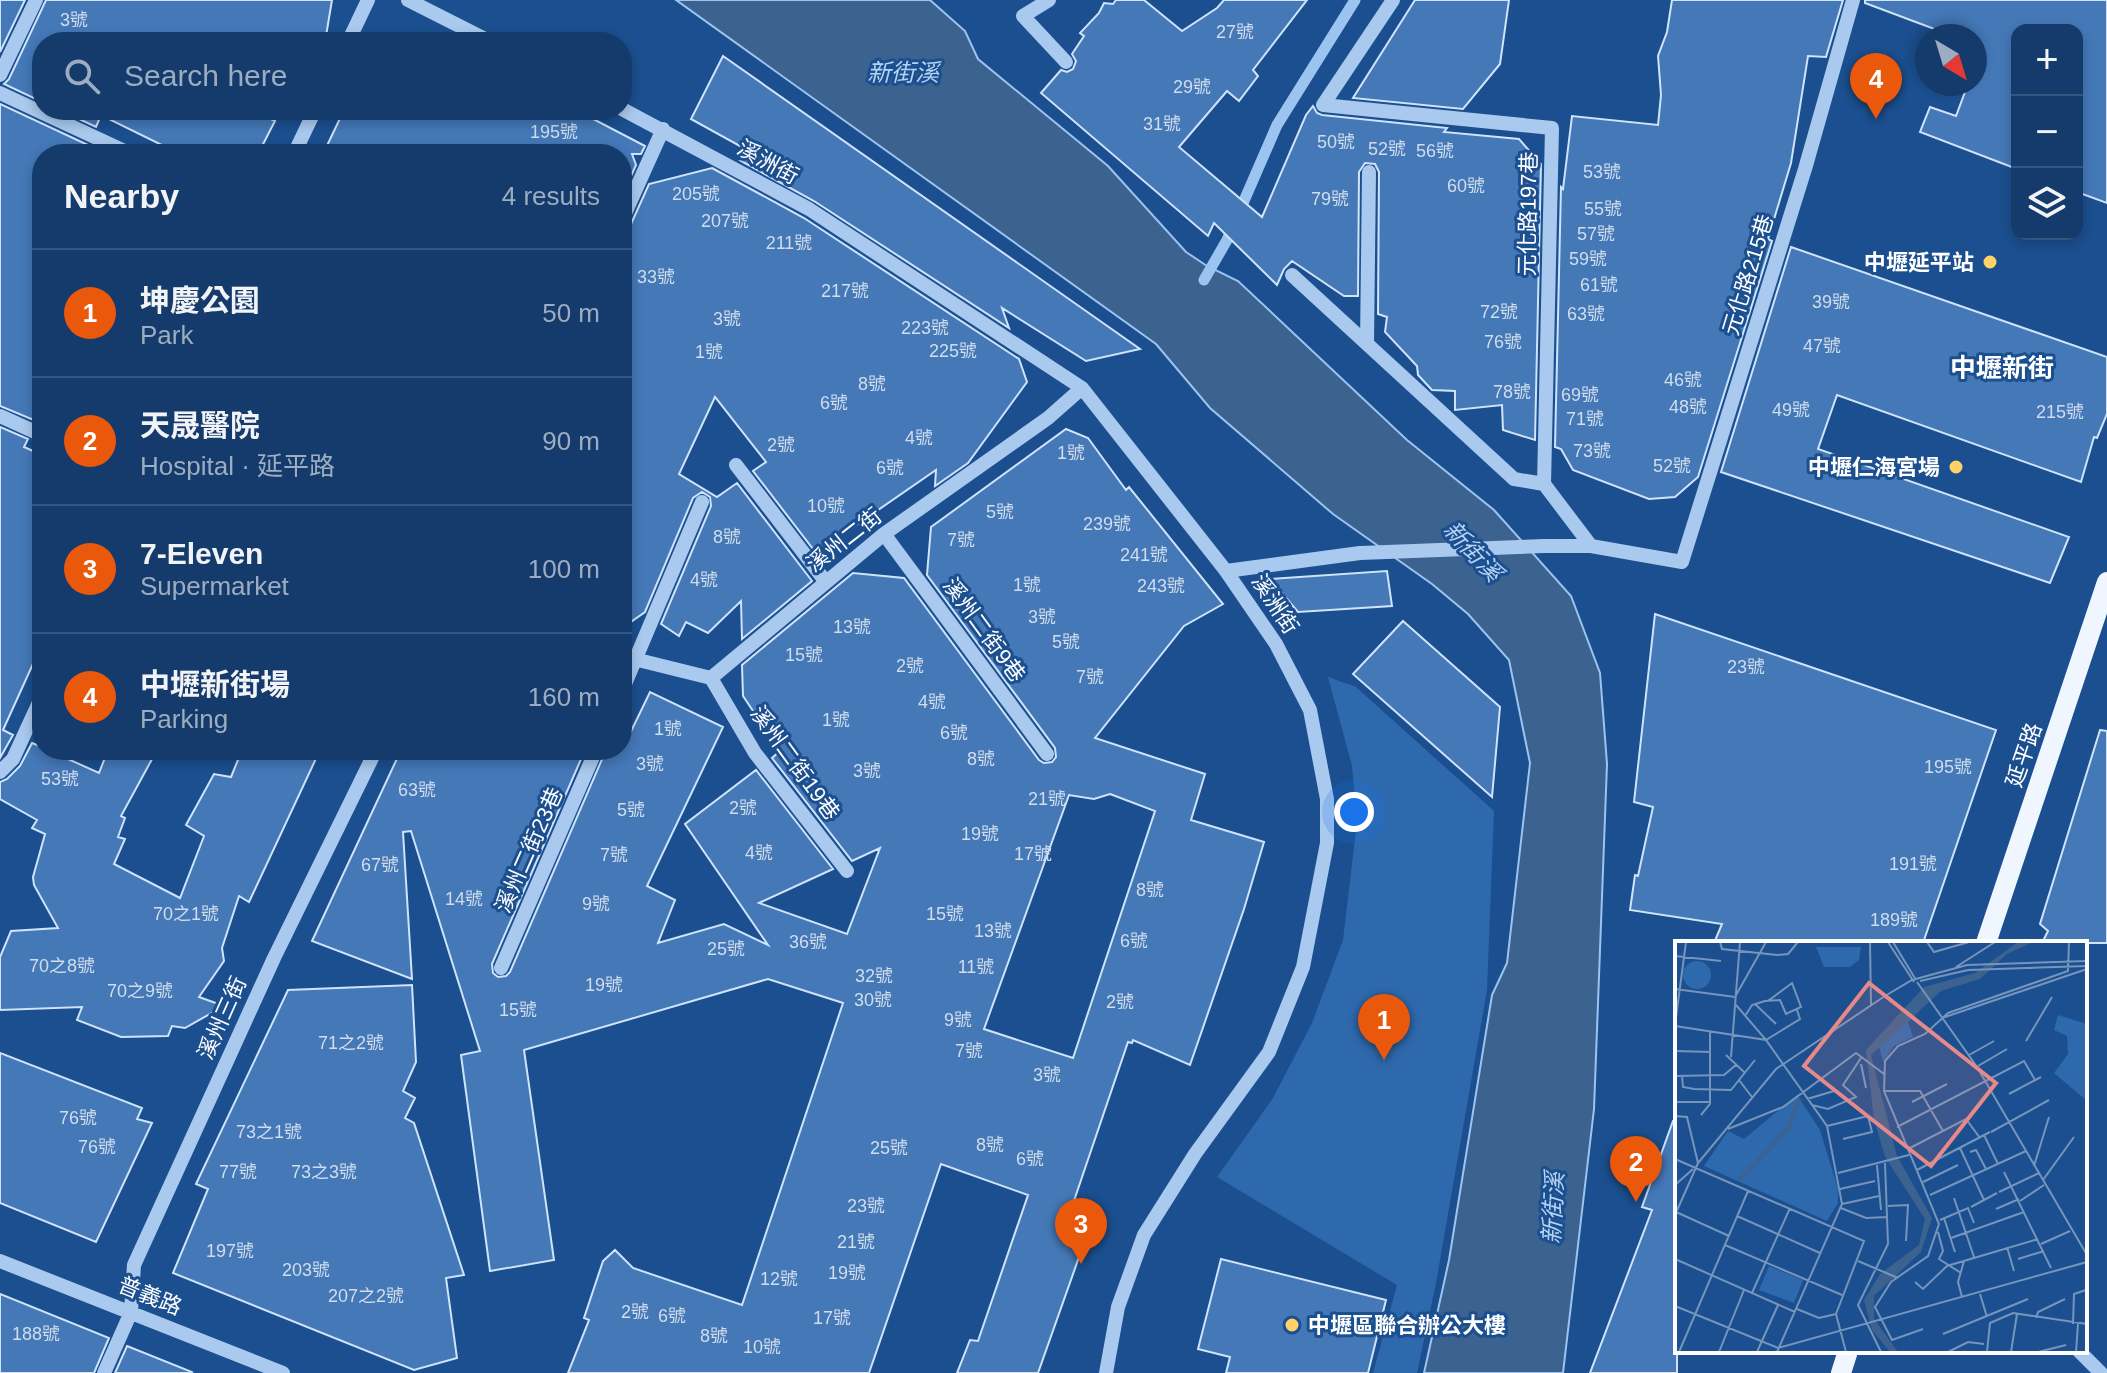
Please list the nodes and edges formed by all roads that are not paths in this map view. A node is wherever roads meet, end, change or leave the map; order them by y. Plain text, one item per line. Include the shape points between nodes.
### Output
1 (36, 0) edge
2 (368, 0) edge
3 (408, 0) edge
4 (1049, 0) edge
5 (1393, 0) edge
6 (1853, 0) edge
7 (353, 32) edge
8 (471, 32) edge
9 (1066, 62) dead end
10 (0, 75) edge
11 (0, 93) edge
12 (32, 108) edge
13 (632, 114) edge
14 (58, 120) edge
15 (310, 120) edge
16 (663, 129) junction
17 (110, 144) edge
18 (299, 144) edge
19 (1369, 172) dead end
20 (632, 198) edge
21 (1292, 275) dead end
22 (1367, 344) junction
23 (1082, 388) junction
24 (0, 416) edge
25 (32, 430) edge
26 (736, 465) dead end
27 (1544, 484) junction
28 (702, 502) dead end
29 (884, 534) junction
30 (1591, 546) junction
31 (1226, 571) junction
32 (826, 582) junction
33 (2107, 582) edge
34 (632, 653) edge
35 (632, 660) edge
36 (711, 678) junction
37 (32, 718) edge
38 (1047, 754) dead end
39 (371, 760) edge
40 (592, 760) edge
41 (0, 772) edge
42 (847, 871) dead end
43 (1987, 941) edge
44 (501, 968) dead end
45 (0, 1261) edge
46 (131, 1312) junction
47 (1847, 1353) edge
48 (2081, 1353) edge
49 (104, 1373) edge
50 (283, 1373) edge
51 (1106, 1373) edge
52 (1841, 1373) edge
53 (2101, 1373) edge

1 - 10 street
2 - 7 street
3 - 8 street
4 - 9 street via 1023,16
5 - 27 street, 元化路197巷 via 1323,105 1552,128
6 - 30 street, 元化路215巷 via 1682,562
11 - 12 street
13 - 16 street, 溪洲街
14 - 17 street
15 - 18 street
16 - 20 street
16 - 23 street, 溪洲街 via 809,209
19 - 22 street
21 - 22 street
22 - 27 street via 1514,479
23 - 29 street, 溪州二街
23 - 31 street, 溪洲街
24 - 25 street
26 - 32 street
27 - 30 street
28 - 34 street
29 - 32 street, 溪州二街
29 - 38 street, 溪州二街9巷
30 - 31 street via 1375,552
31 - 51 street, 溪洲街 via 1276,644 1310,710 1327,799 1327,843 1303,967 1269,1052 1144,1235 1118,1307
32 - 36 street, 溪州二街
33 - 43 main road, 延平路
35 - 36 street
36 - 42 street, 溪州二街19巷 via 755,753
37 - 41 street via 13,759
39 - 46 street, 溪州三街 via 134,1265
40 - 44 street, 溪州二街23巷
45 - 46 street, 普義路
46 - 49 street
46 - 50 street, 普義路
47 - 52 main road
48 - 53 street

